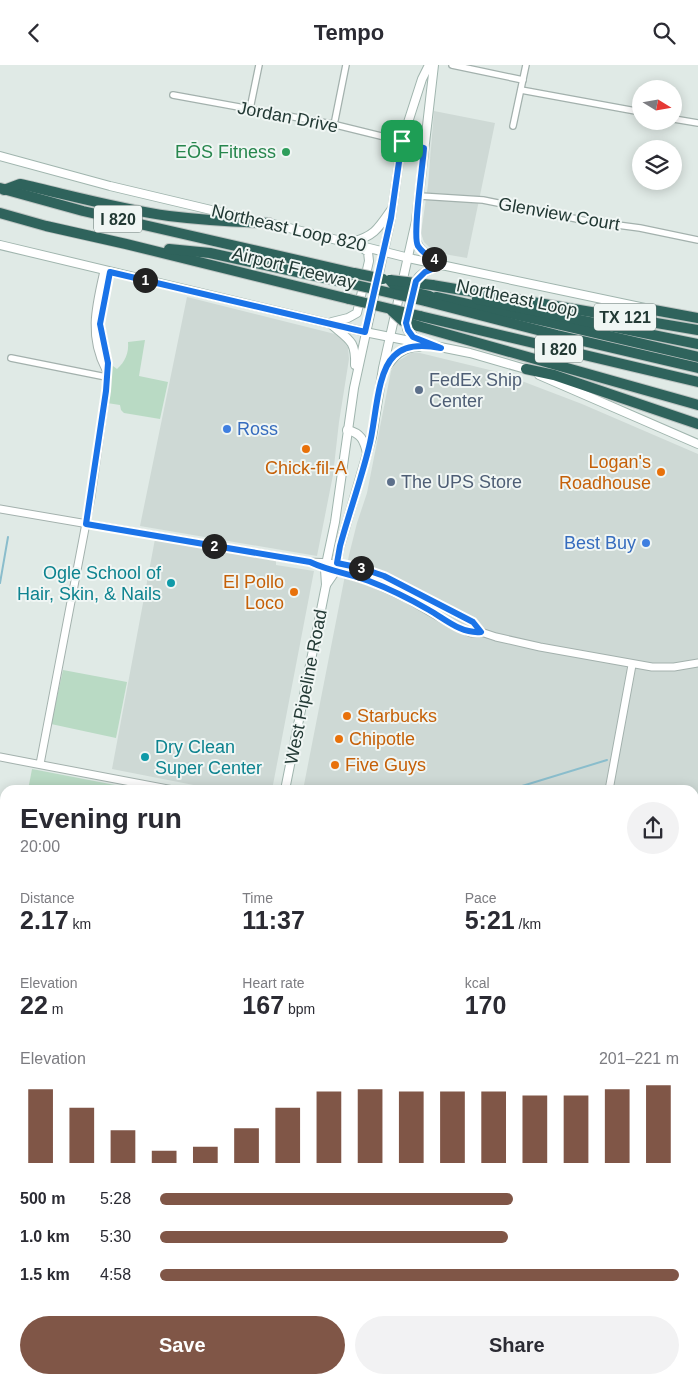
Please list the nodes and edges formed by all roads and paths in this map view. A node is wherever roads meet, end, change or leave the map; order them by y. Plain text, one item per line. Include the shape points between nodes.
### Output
1 (259, 65) edge
2 (346, 65) edge
3 (429, 65) edge
4 (434, 65) edge
5 (452, 65) edge
6 (526, 65) edge
7 (523, 80) junction
8 (521, 89) junction
9 (173, 95) dead end
10 (251, 104) dead end
11 (632, 110) edge
12 (335, 120) dead end
13 (682, 120) edge
14 (698, 123) edge
15 (513, 126) dead end
16 (402, 141) junction
17 (424, 148) junction
18 (0, 156) edge
19 (2, 189) edge
20 (420, 196) junction
21 (392, 208) junction
22 (0, 213) edge
23 (416, 221) junction
24 (269, 223) junction
25 (698, 240) edge
26 (352, 242) junction
27 (126, 244) junction
28 (0, 245) edge
29 (383, 251) junction
30 (409, 258) junction
31 (442, 265) junction
32 (107, 271) junction
33 (390, 280) junction
34 (432, 285) junction
35 (428, 299) junction
36 (654, 310) junction
37 (698, 313) edge
38 (698, 319) edge
39 (419, 321) junction
40 (330, 323) junction
41 (698, 330) edge
42 (365, 332) junction
43 (390, 337) junction
44 (698, 344) edge
45 (430, 346) junction
46 (441, 348) junction
47 (698, 357) edge
48 (11, 358) dead end
49 (698, 368) edge
50 (526, 369) junction
51 (382, 373) junction
52 (106, 374) junction
53 (698, 382) edge
54 (354, 388) junction
55 (698, 407) edge
56 (694, 423) edge
57 (347, 430) junction
58 (698, 444) edge
59 (367, 455) junction
60 (0, 509) edge
61 (86, 524) junction
62 (326, 565) junction
63 (336, 568) junction
64 (326, 585) junction
65 (698, 663) edge
66 (632, 665) junction
67 (0, 757) edge
68 (40, 764) junction
69 (147, 785) edge
70 (286, 785) edge
71 (610, 785) edge

1 - 10 street
2 - 12 street
3 - 16 main road, West Pipeline Road
4 - 17 main road
5 - 7 street
6 - 7 street
7 - 8 street
8 - 11 street
8 - 15 street
9 - 16 street, Jordan Drive via 332,124
13 - 14 street
16 - 17 street, Jordan Drive
16 - 21 main road, West Pipeline Road
17 - 20 main road
18 - 24 main road, Northeast Loop 820 via 110,186
19 - 24 highway via 20,184 170,216
19 - 33 highway, Airport Freeway / I 820, bridge via 83,211
20 - 23 main road
20 - 25 street, Glenview Court via 482,200
21 - 26 main road via 372,234
21 - 29 main road, West Pipeline Road
22 - 27 highway, Airport Freeway / I 820
23 - 30 main road, West Pipeline Road
23 - 31 main road via 418,246
24 - 26 main road, Northeast Loop 820
26 - 29 main road, Northeast Loop 820
26 - 40 main road via 364,248 369,261 357,313
27 - 35 highway, bridge via 210,253
27 - 39 highway, Airport Freeway / I 820, bridge via 392,310
28 - 32 main road
29 - 30 main road, Northeast Loop 820
29 - 42 main road, West Pipeline Road
30 - 31 main road, Northeast Loop 820
30 - 43 main road, West Pipeline Road
31 - 36 main road, Northeast Loop 820
31 - 46 main road via 425,272 416,281 406,323 413,337
32 - 40 main road
32 - 52 street via 94,319
33 - 34 highway, Airport Freeway / TX 121, bridge
33 - 35 highway, Northeast Loop / I 820, bridge via 396,288
34 - 41 highway, Airport Freeway / TX 121
34 - 44 highway via 439,292
35 - 47 highway, Northeast Loop / I 820 via 549,322
35 - 49 highway via 557,335
36 - 37 main road, Northeast Loop 820
36 - 38 highway
39 - 53 highway, Airport Freeway / I 820
39 - 55 highway
40 - 42 main road
40 - 54 main road via 351,341 354,349
42 - 43 main road
42 - 54 main road, West Pipeline Road
43 - 45 main road
43 - 51 main road, West Pipeline Road
45 - 46 main road
45 - 51 main road via 401,351 393,356
46 - 50 main road
48 - 52 street
50 - 56 highway via 554,375
50 - 58 main road
51 - 59 main road, West Pipeline Road
52 - 61 street
54 - 57 main road, West Pipeline Road
57 - 59 main road via 360,435
57 - 62 main road, West Pipeline Road
59 - 63 main road, West Pipeline Road
60 - 61 street
61 - 62 street
61 - 68 street
62 - 63 street
62 - 64 main road, West Pipeline Road
63 - 64 main road, West Pipeline Road
63 - 66 street via 408,599 471,633 481,632
64 - 70 main road, West Pipeline Road
65 - 66 street via 663,668
66 - 71 street
67 - 68 street
68 - 69 street

